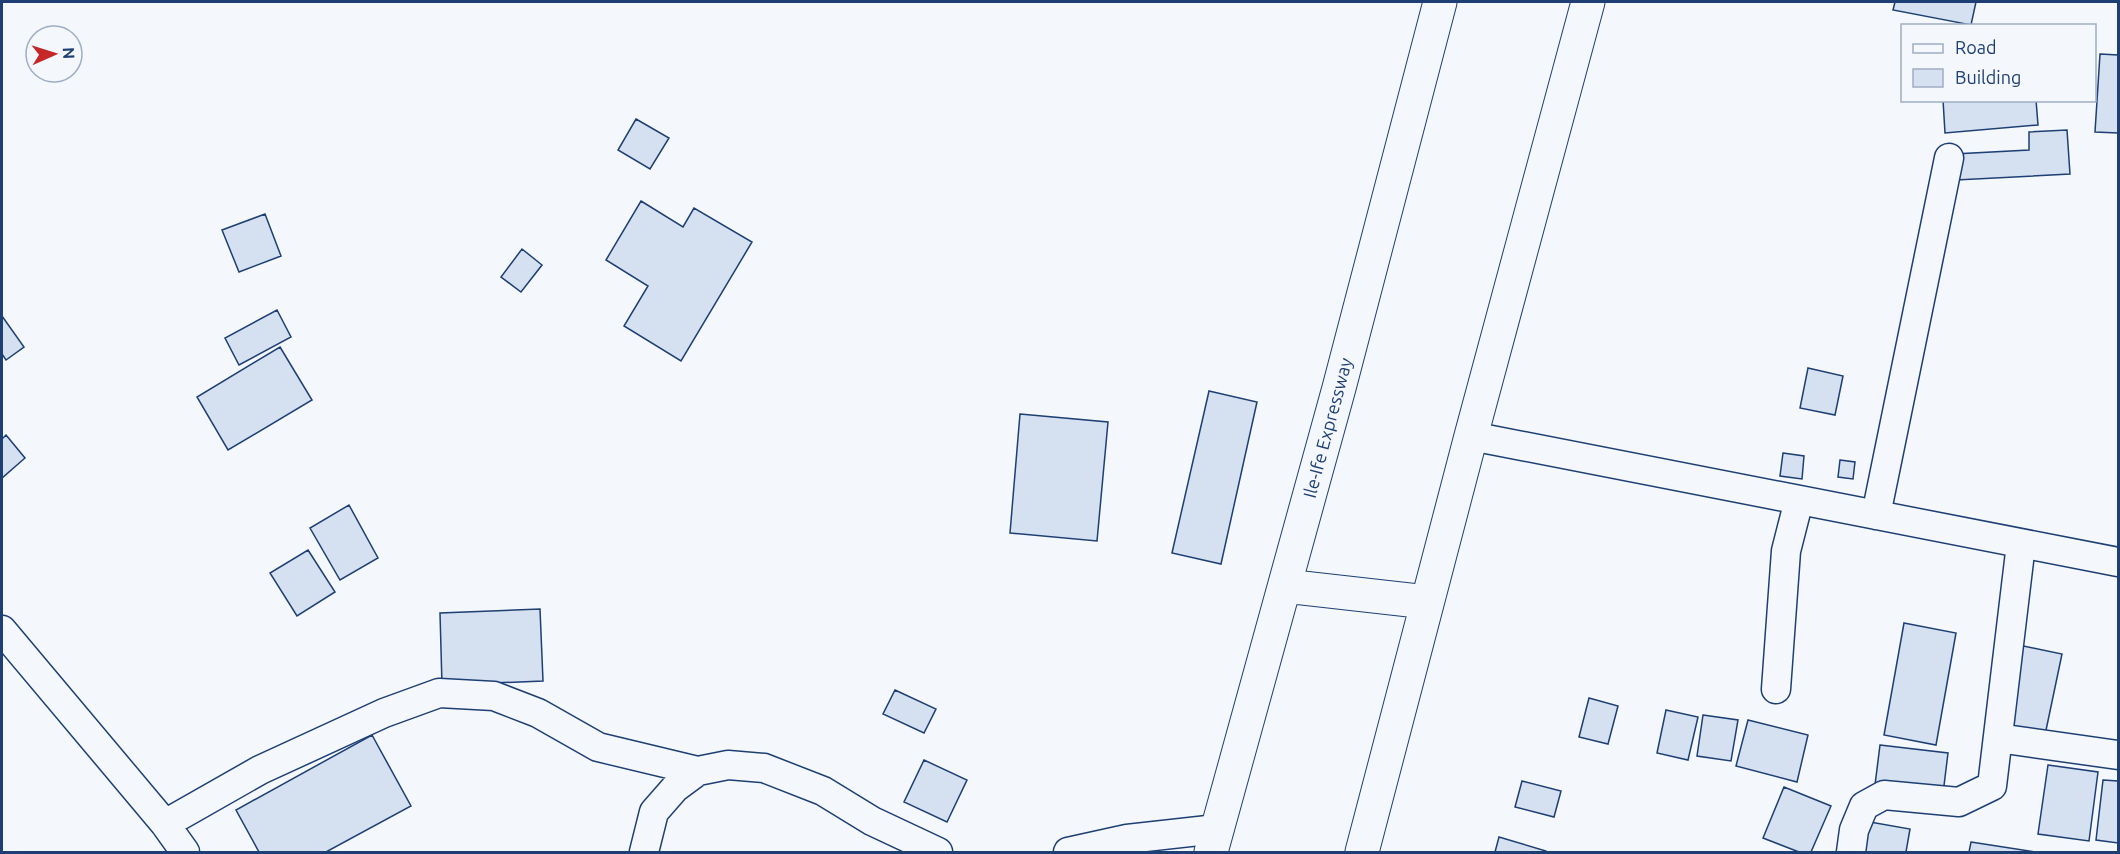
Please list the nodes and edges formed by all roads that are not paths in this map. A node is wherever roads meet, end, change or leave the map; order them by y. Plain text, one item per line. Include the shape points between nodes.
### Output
1 (1440, 2) edge
2 (1588, 2) edge
3 (1949, 158) dead end
4 (1471, 436) junction
5 (1799, 500) junction
6 (1876, 515) junction
7 (2021, 544) junction
8 (2118, 562) edge
9 (1285, 586) junction
10 (1427, 603) junction
11 (2, 630) edge
12 (1776, 689) dead end
13 (1998, 738) junction
14 (2118, 755) edge
15 (698, 771) junction
16 (165, 824) junction
17 (1214, 841) edge
18 (185, 852) edge
19 (644, 852) edge
20 (938, 852) edge
21 (1068, 852) edge
22 (1362, 852) edge
23 (1851, 852) edge

1 - 9 highway, Ile-Ife Expressway
2 - 4 highway
3 - 6 street
4 - 5 street
4 - 10 highway
5 - 6 street
5 - 12 street via 1786,550
6 - 7 street
7 - 8 street
7 - 13 street
9 - 10 highway
9 - 17 highway, Ile-Ife Expressway
10 - 22 highway
11 - 16 street
13 - 14 street
13 - 23 street via 1992,786 1959,802 1884,795 1864,806 1854,830
15 - 16 street via 598,747 538,713 494,696 439,693 384,713 260,770
15 - 19 street via 675,788 654,812
15 - 20 street via 728,765 764,768 823,791 872,821
16 - 18 street
17 - 21 street via 1127,839

